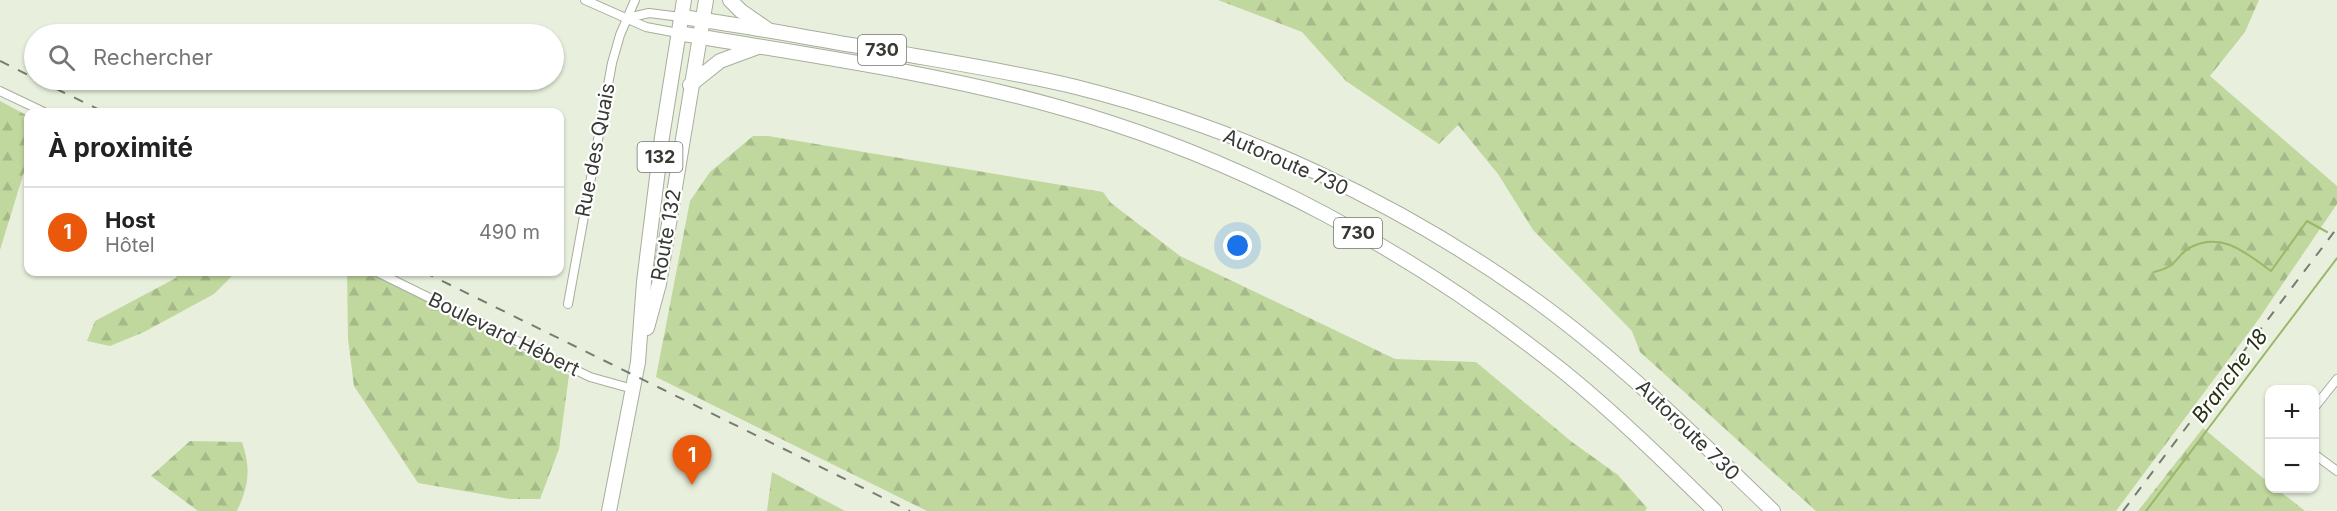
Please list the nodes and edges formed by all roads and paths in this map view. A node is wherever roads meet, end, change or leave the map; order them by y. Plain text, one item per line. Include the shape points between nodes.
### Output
1 (585, 0) edge
2 (635, 0) edge
3 (684, 0) edge
4 (706, 0) edge
5 (730, 0) edge
6 (681, 17) junction
7 (627, 18) junction
8 (702, 20) junction
9 (771, 31) junction
10 (678, 33) junction
11 (699, 37) junction
12 (760, 46) junction
13 (690, 86) junction
14 (0, 91) edge
15 (36, 108) edge
16 (385, 276) edge
17 (568, 304) dead end
18 (638, 362) junction
19 (2337, 379) edge
20 (633, 389) junction
21 (2319, 402) edge
22 (2319, 458) edge
23 (2337, 471) edge
24 (609, 511) edge
25 (1715, 511) edge
26 (1773, 511) edge

1 - 7 street
2 - 7 street, Rue des Quais
3 - 6 highway, Route 132 / 132
4 - 8 highway, Route 132 / 132
5 - 9 highway
6 - 7 street via 649,13
6 - 8 highway, Autoroute 730
6 - 10 highway, Route 132 / 132
7 - 10 street via 646,27
7 - 17 street, Rue des Quais via 612,63
8 - 9 highway, Autoroute 730 / 730
8 - 11 highway, Route 132 / 132
9 - 26 highway, Autoroute 730 / 730 via 993,70 1097,93 1210,128 1334,181 1450,244 1556,316 1650,393
10 - 11 highway, Autoroute 730
10 - 18 highway, Route 132 / 132 via 644,282
11 - 12 highway, Autoroute 730 / 730
11 - 13 highway, Route 132 / 132
12 - 13 highway via 720,61
12 - 25 highway, Autoroute 730 / 730 via 934,76 1051,105 1172,145 1283,194 1374,242 1496,320 1607,409
13 - 18 highway, Route 132 / 132 via 658,284
14 - 15 street
16 - 20 street, Boulevard Hébert via 590,376
18 - 20 highway, Route 132 / 132
19 - 21 street
20 - 24 highway, Route 132 / 132
22 - 23 street

